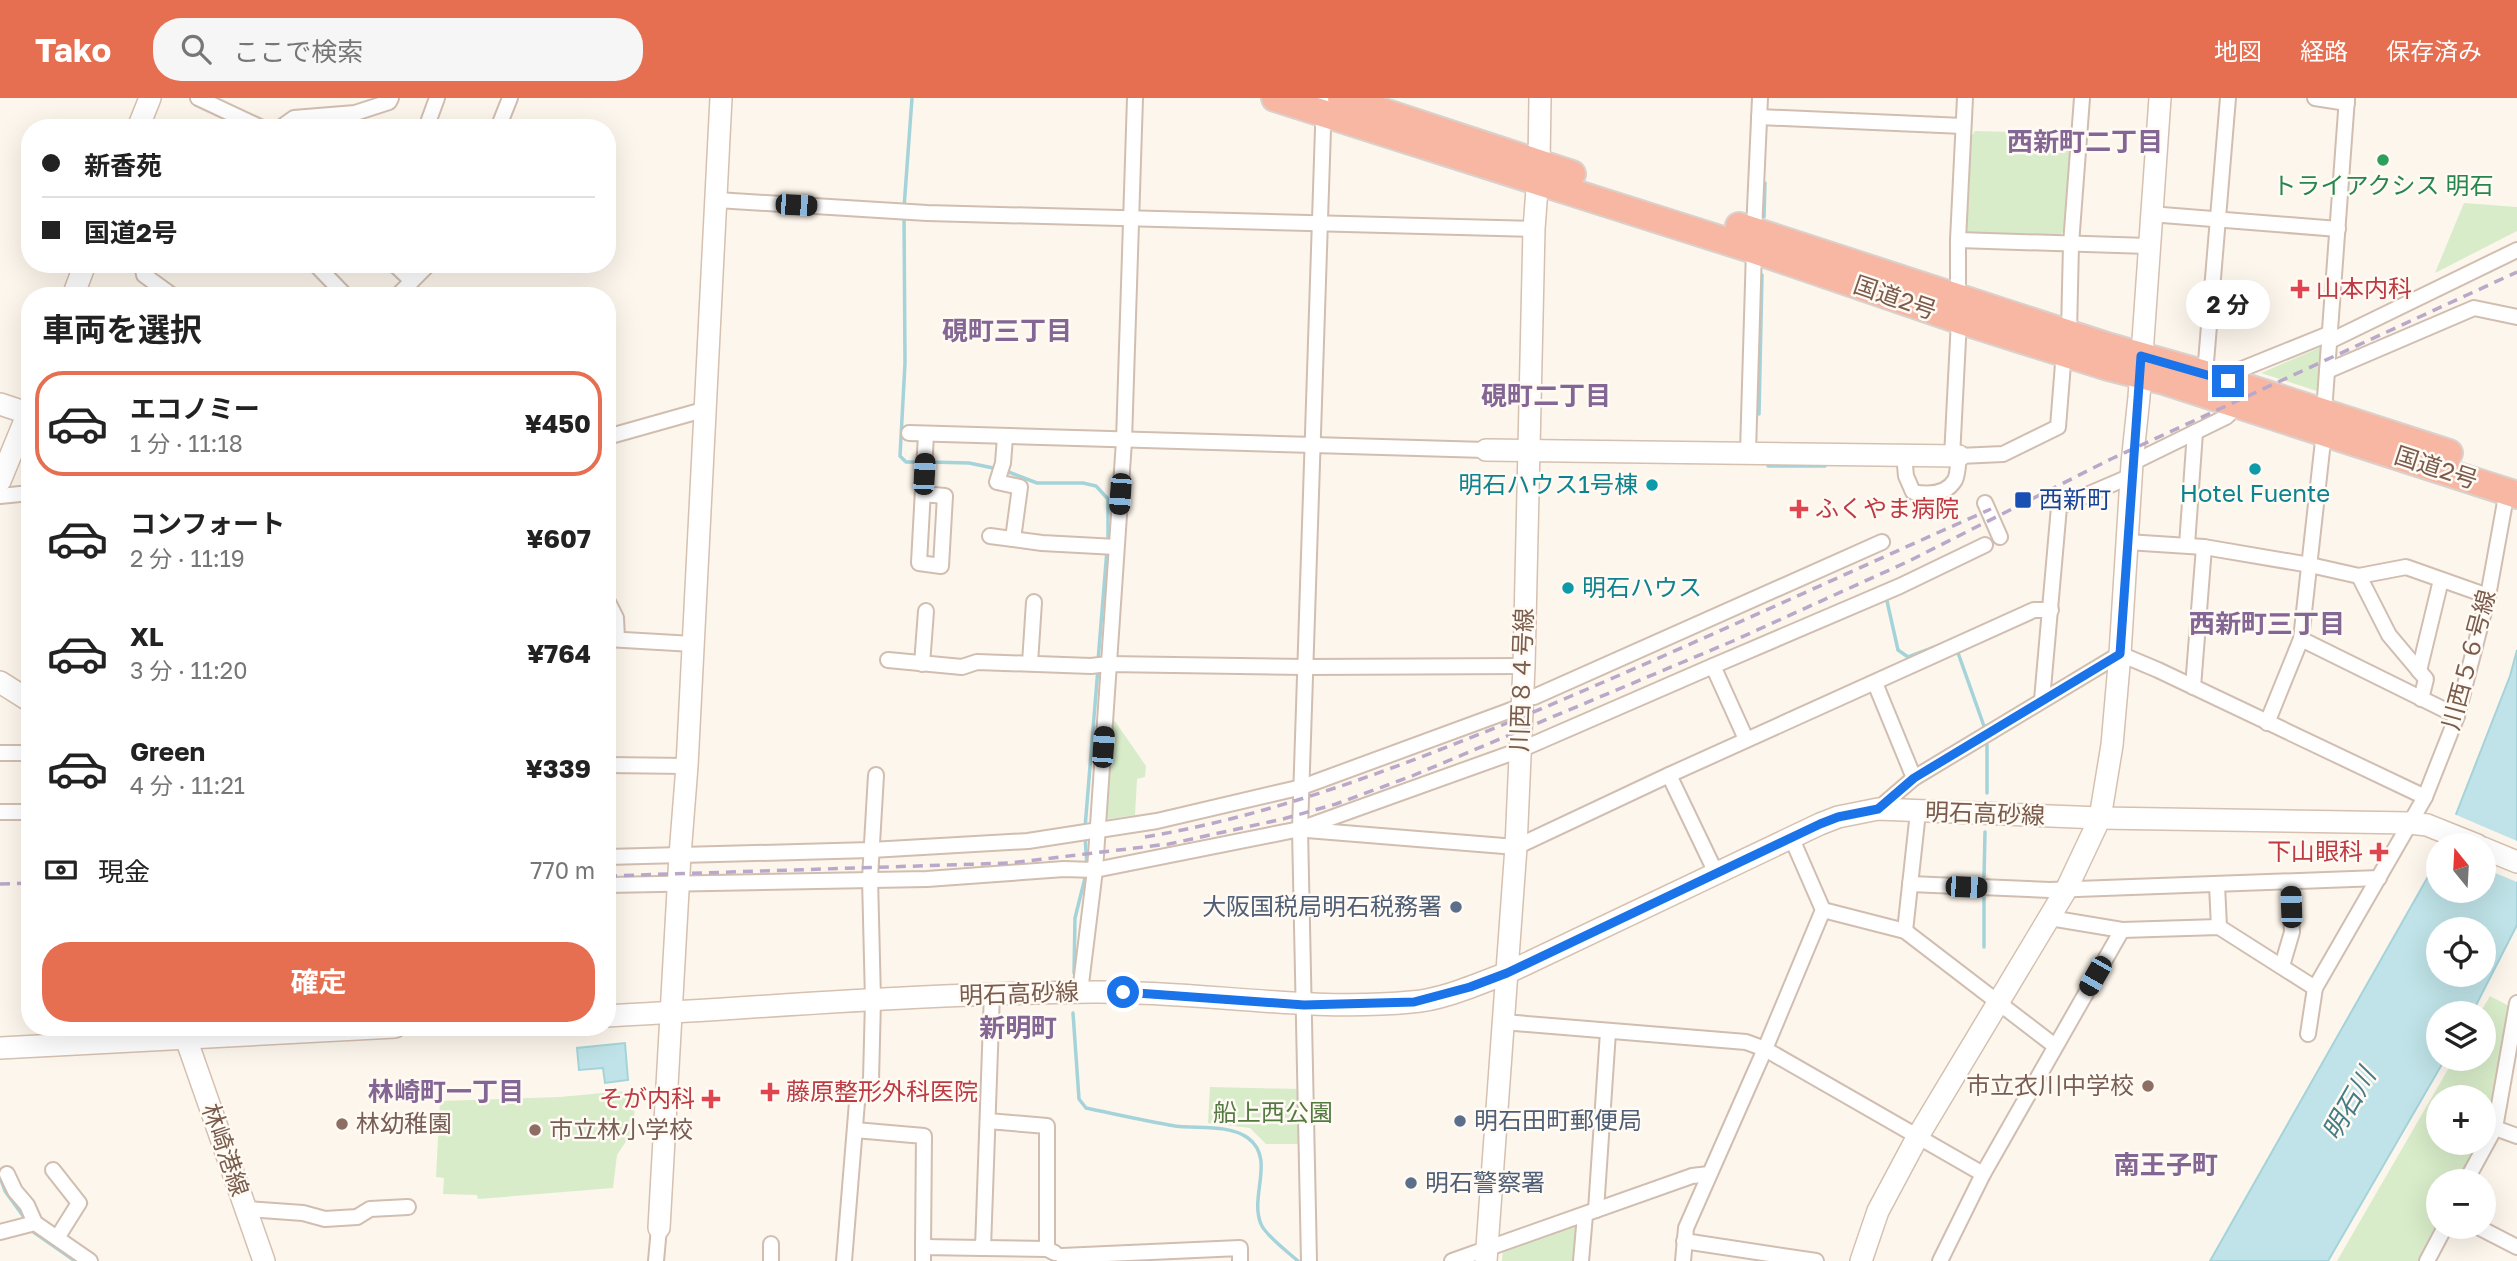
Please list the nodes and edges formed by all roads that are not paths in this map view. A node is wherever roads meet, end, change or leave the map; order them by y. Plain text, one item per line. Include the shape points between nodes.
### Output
1 (150, 98) edge
2 (198, 98) edge
3 (391, 98) edge
4 (437, 98) edge
5 (510, 98) edge
6 (721, 98) edge
7 (1135, 98) edge
8 (1275, 98) edge
9 (1540, 98) edge
10 (1760, 98) edge
11 (1965, 98) edge
12 (2082, 98) edge
13 (2160, 98) edge
14 (2228, 98) edge
15 (2315, 98) edge
16 (2347, 101) edge
17 (1329, 103) edge
18 (355, 113) junction
19 (1759, 117) junction
20 (142, 119) edge
21 (243, 119) edge
22 (293, 119) edge
23 (358, 119) edge
24 (429, 119) edge
25 (502, 119) edge
26 (1963, 126) junction
27 (1538, 172) junction
28 (717, 200) junction
29 (2150, 214) junction
30 (1131, 217) junction
31 (2217, 218) junction
32 (1320, 223) junction
33 (1534, 229) junction
34 (2338, 229) junction
35 (1754, 240) junction
36 (1958, 240) junction
37 (2071, 244) junction
38 (2148, 246) junction
39 (2517, 250) edge
40 (144, 273) edge
41 (324, 273) edge
42 (404, 273) edge
43 (420, 273) edge
44 (412, 281) junction
45 (161, 287) edge
46 (337, 287) edge
47 (406, 287) edge
48 (1959, 308) junction
49 (2517, 317) edge
50 (2330, 337) junction
51 (2067, 342) junction
52 (2141, 366) junction
53 (2327, 371) junction
54 (2224, 387) junction
55 (0, 404) edge
56 (21, 408) edge
57 (703, 410) junction
58 (2324, 422) junction
59 (21, 430) edge
60 (2194, 432) junction
61 (909, 433) dead end
62 (616, 434) edge
63 (926, 434) junction
64 (1005, 437) junction
65 (1124, 441) junction
66 (1313, 446) junction
67 (1486, 450) joint
68 (1528, 450) junction
69 (1748, 452) junction
70 (1904, 455) junction
71 (1955, 457) junction
72 (2131, 469) junction
73 (0, 481) edge
74 (2514, 487) edge
75 (21, 494) edge
76 (923, 494) junction
77 (0, 496) edge
78 (1990, 509) dead end
79 (990, 536) dead end
80 (2000, 537) dead end
81 (1013, 539) junction
82 (1882, 542) dead end
83 (2127, 542) junction
84 (1985, 545) dead end
85 (2187, 545) junction
86 (1116, 547) junction
87 (2203, 547) junction
88 (2310, 565) junction
89 (2359, 576) junction
90 (2441, 580) junction
91 (2488, 596) junction
92 (1034, 602) dead end
93 (2051, 610) junction
94 (926, 611) dead end
95 (616, 639) edge
96 (2301, 639) junction
97 (694, 644) junction
98 (2120, 654) junction
99 (888, 660) dead end
100 (1030, 663) junction
101 (922, 664) junction
102 (1108, 664) junction
103 (1524, 666) junction
104 (1713, 666) junction
105 (1306, 667) junction
106 (2419, 671) junction
107 (0, 682) edge
108 (1875, 682) junction
109 (2193, 687) junction
110 (21, 695) edge
111 (2421, 699) junction
112 (2042, 700) junction
113 (1522, 701) junction
114 (2457, 716) junction
115 (2267, 723) junction
116 (1746, 739) junction
117 (1520, 750) junction
118 (0, 753) edge
119 (21, 753) edge
120 (616, 765) edge
121 (687, 766) junction
122 (876, 775) dead end
123 (1669, 775) junction
124 (1914, 778) junction
125 (1302, 787) junction
126 (2425, 797) junction
127 (1878, 809) junction
128 (0, 812) edge
129 (21, 812) edge
130 (1918, 812) junction
131 (2100, 818) junction
132 (2421, 824) junction
133 (1300, 829) junction
134 (1097, 831) junction
135 (2445, 833) edge
136 (1792, 839) junction
137 (1516, 847) junction
138 (871, 850) junction
139 (2496, 853) edge
140 (680, 855) junction
141 (616, 857) edge
142 (2517, 862) edge
143 (1095, 870) junction
144 (1716, 873) junction
145 (2379, 877) junction
146 (870, 878) junction
147 (2290, 881) junction
148 (679, 883) junction
149 (1910, 884) junction
150 (616, 885) edge
151 (2217, 885) junction
152 (2067, 888) junction
153 (1823, 910) junction
154 (2050, 918) junction
155 (2219, 927) junction
156 (2122, 930) junction
157 (1905, 931) junction
158 (2282, 966) junction
159 (1507, 973) junction
160 (2315, 988) junction
161 (1080, 992) junction
162 (992, 993) junction
163 (873, 1000) junction
164 (1998, 1003) junction
165 (1304, 1005) junction
166 (2516, 1006) edge
167 (671, 1012) junction
168 (616, 1015) edge
169 (1503, 1022) junction
170 (1608, 1032) junction
171 (2308, 1034) dead end
172 (147, 1036) edge
173 (185, 1036) edge
174 (2056, 1046) junction
175 (0, 1048) edge
176 (1765, 1049) junction
177 (988, 1121) junction
178 (2496, 1122) edge
179 (2496, 1128) edge
180 (855, 1130) junction
181 (1918, 1136) junction
182 (2517, 1136) edge
183 (53, 1170) dead end
184 (7, 1174) dead end
185 (1709, 1174) junction
186 (1983, 1174) junction
187 (408, 1207) dead end
188 (246, 1209) junction
189 (1590, 1212) junction
190 (35, 1223) junction
191 (659, 1228) joint
192 (0, 1231) edge
193 (2496, 1236) edge
194 (57, 1238) junction
195 (2439, 1239) edge
196 (1684, 1241) junction
197 (771, 1244) dead end
198 (2517, 1247) edge
199 (984, 1248) junction
200 (1047, 1250) junction
201 (923, 1254) edge
202 (1486, 1255) edge
203 (1765, 1257) edge
204 (1065, 1259) edge
205 (90, 1261) edge
206 (264, 1261) edge
207 (656, 1261) edge
208 (771, 1261) edge
209 (845, 1261) edge
210 (1240, 1261) edge
211 (1309, 1261) edge
212 (1452, 1261) edge
213 (1581, 1261) edge
214 (1683, 1261) edge
215 (1816, 1261) edge
216 (1861, 1261) edge
217 (1940, 1261) edge
218 (2427, 1261) edge

1 - 20 street
2 - 21 street
3 - 18 street
4 - 24 street
5 - 25 street
6 - 28 street
7 - 30 street
8 - 17 highway, 国道2号
9 - 27 street, 川西８４号線
10 - 19 street
11 - 26 street
12 - 37 street
13 - 29 street
14 - 31 street
15 - 16 street
16 - 34 street
17 - 27 highway, 国道2号
17 - 32 street
18 - 22 street
18 - 23 street
19 - 26 street
19 - 35 street
26 - 36 street
27 - 33 street, 川西８４号線
27 - 35 highway, 国道2号
28 - 30 street
28 - 57 street
29 - 31 street
29 - 38 street
30 - 32 street
30 - 65 street
31 - 34 street
31 - 54 street
32 - 33 street
32 - 66 street
33 - 68 street, 川西８４号線
34 - 50 street
35 - 48 highway, 国道2号
35 - 69 street
36 - 37 street
36 - 48 street
37 - 38 street
37 - 51 street
38 - 52 street
39 - 50 street
40 - 45 street
41 - 46 street
42 - 44 street
43 - 44 street
44 - 47 street
48 - 51 highway, 国道2号
48 - 71 street
49 - 53 street via 2474,308
50 - 53 street
50 - 54 street via 2232,373
51 - 52 highway, 国道2号
51 - 71 street via 2058,427 2003,454
52 - 54 highway, 国道2号
52 - 54 highway, 国道2号 via 2164,381
52 - 72 street
53 - 58 street
54 - 58 highway, 国道2号
54 - 60 street via 2226,417
55 - 56 street
57 - 62 street
57 - 97 street
58 - 74 highway, 国道2号
58 - 88 street
59 - 73 street
60 - 72 street
60 - 85 street
61 - 63 street
63 - 64 street
63 - 76 street
64 - 65 street
64 - 81 street via 997,482 1020,487
65 - 66 street
65 - 86 street
66 - 67 street
66 - 105 street
67 - 68 street
68 - 69 street
68 - 103 street, 川西８４号線
69 - 70 street
70 - 71 street
70 - 71 street via 1913,492 1927,495 1942,492 1955,479
72 - 83 street
72 - 93 street via 2059,507
74 - 91 street, 川西５６号線
75 - 77 street
76 - 76 street via 919,564 941,566 945,496
78 - 80 street
79 - 81 street
81 - 86 street
82 - 113 street
83 - 85 street
83 - 98 street
84 - 104 street
85 - 87 street
86 - 102 street
87 - 88 street
87 - 109 street
88 - 89 street
88 - 96 street
89 - 90 street via 2406,567
89 - 106 street via 2389,635
90 - 91 street
90 - 106 street
91 - 114 street, 川西５６号線
92 - 100 street
93 - 108 street via 2034,610
93 - 112 street
94 - 101 street
95 - 97 street
96 - 111 street
96 - 115 street
97 - 121 street
98 - 109 street
98 - 112 street
98 - 131 street
99 - 101 street
100 - 101 street
100 - 102 street
102 - 105 street
102 - 134 street
103 - 105 street
103 - 113 street, 川西８４号線
104 - 116 street
104 - 117 street
105 - 125 street
106 - 111 street via 2426,679
107 - 110 street
108 - 116 street
108 - 124 street
109 - 115 street
111 - 114 street
112 - 124 street
113 - 117 street, 川西８４号線
113 - 125 street
114 - 126 street, 川西５６号線
115 - 126 street
116 - 123 street
117 - 133 street
117 - 137 street, 川西８４号線
118 - 119 street
120 - 121 street
121 - 140 street
122 - 138 street
123 - 137 street
123 - 144 street
124 - 127 street
125 - 133 street
125 - 134 street
126 - 132 street, 川西５６号線
127 - 130 street, 明石高砂線
127 - 136 street, 明石高砂線 via 1838,817
128 - 129 street
130 - 131 street, 明石高砂線
130 - 149 street
131 - 132 street, 明石高砂線
131 - 152 street
132 - 135 street, 明石高砂線
132 - 145 street, 川西５６号線
133 - 137 street
133 - 143 street
133 - 165 street
134 - 138 street via 1028,841
134 - 143 street
136 - 144 street, 明石高砂線
136 - 153 street
137 - 159 street, 川西８４号線
138 - 140 street
138 - 146 street
139 - 142 street
140 - 141 street
140 - 148 street
143 - 146 street
143 - 161 street
144 - 159 street, 明石高砂線
145 - 147 street
145 - 160 street, 川西５６号線
146 - 148 street
146 - 163 street
147 - 151 street
147 - 158 street via 2292,932
148 - 150 street
148 - 167 street
149 - 152 street
149 - 157 street
151 - 152 street
151 - 155 street
152 - 154 street
153 - 157 street
153 - 176 street
154 - 156 street
154 - 164 street
155 - 156 street
155 - 158 street
156 - 174 street
157 - 164 street
158 - 160 street
159 - 165 street, 明石高砂線 via 1414,1002
159 - 169 street, 川西８４号線
160 - 171 street
161 - 162 street, 明石高砂線
161 - 165 street, 明石高砂線
162 - 163 street, 明石高砂線
162 - 177 street
163 - 167 street, 明石高砂線
163 - 180 street via 871,1080 857,1102
164 - 174 street
164 - 181 street
165 - 211 street
166 - 178 street
167 - 168 street, 明石高砂線
167 - 191 street
169 - 170 street
169 - 202 street, 川西８４号線
170 - 176 street via 1746,1042
170 - 189 street
172 - 175 street
173 - 188 street, 林崎港線
174 - 186 street
176 - 181 street
176 - 185 street
177 - 199 street
177 - 200 street via 1047,1126
179 - 182 street
180 - 201 street via 924,1136
180 - 209 street
181 - 186 street
181 - 216 street via 1878,1211
183 - 194 street via 79,1203
184 - 190 street
185 - 189 street
185 - 196 street
186 - 217 street
187 - 188 street via 325,1219
188 - 206 street, 林崎港線
189 - 202 street
189 - 213 street
190 - 192 street
190 - 194 street
191 - 207 street
193 - 198 street
194 - 205 street
195 - 218 street
196 - 203 street
196 - 214 street
197 - 208 street
199 - 200 street
199 - 201 street
200 - 204 street
202 - 212 street
203 - 215 street
204 - 210 street via 1240,1248

